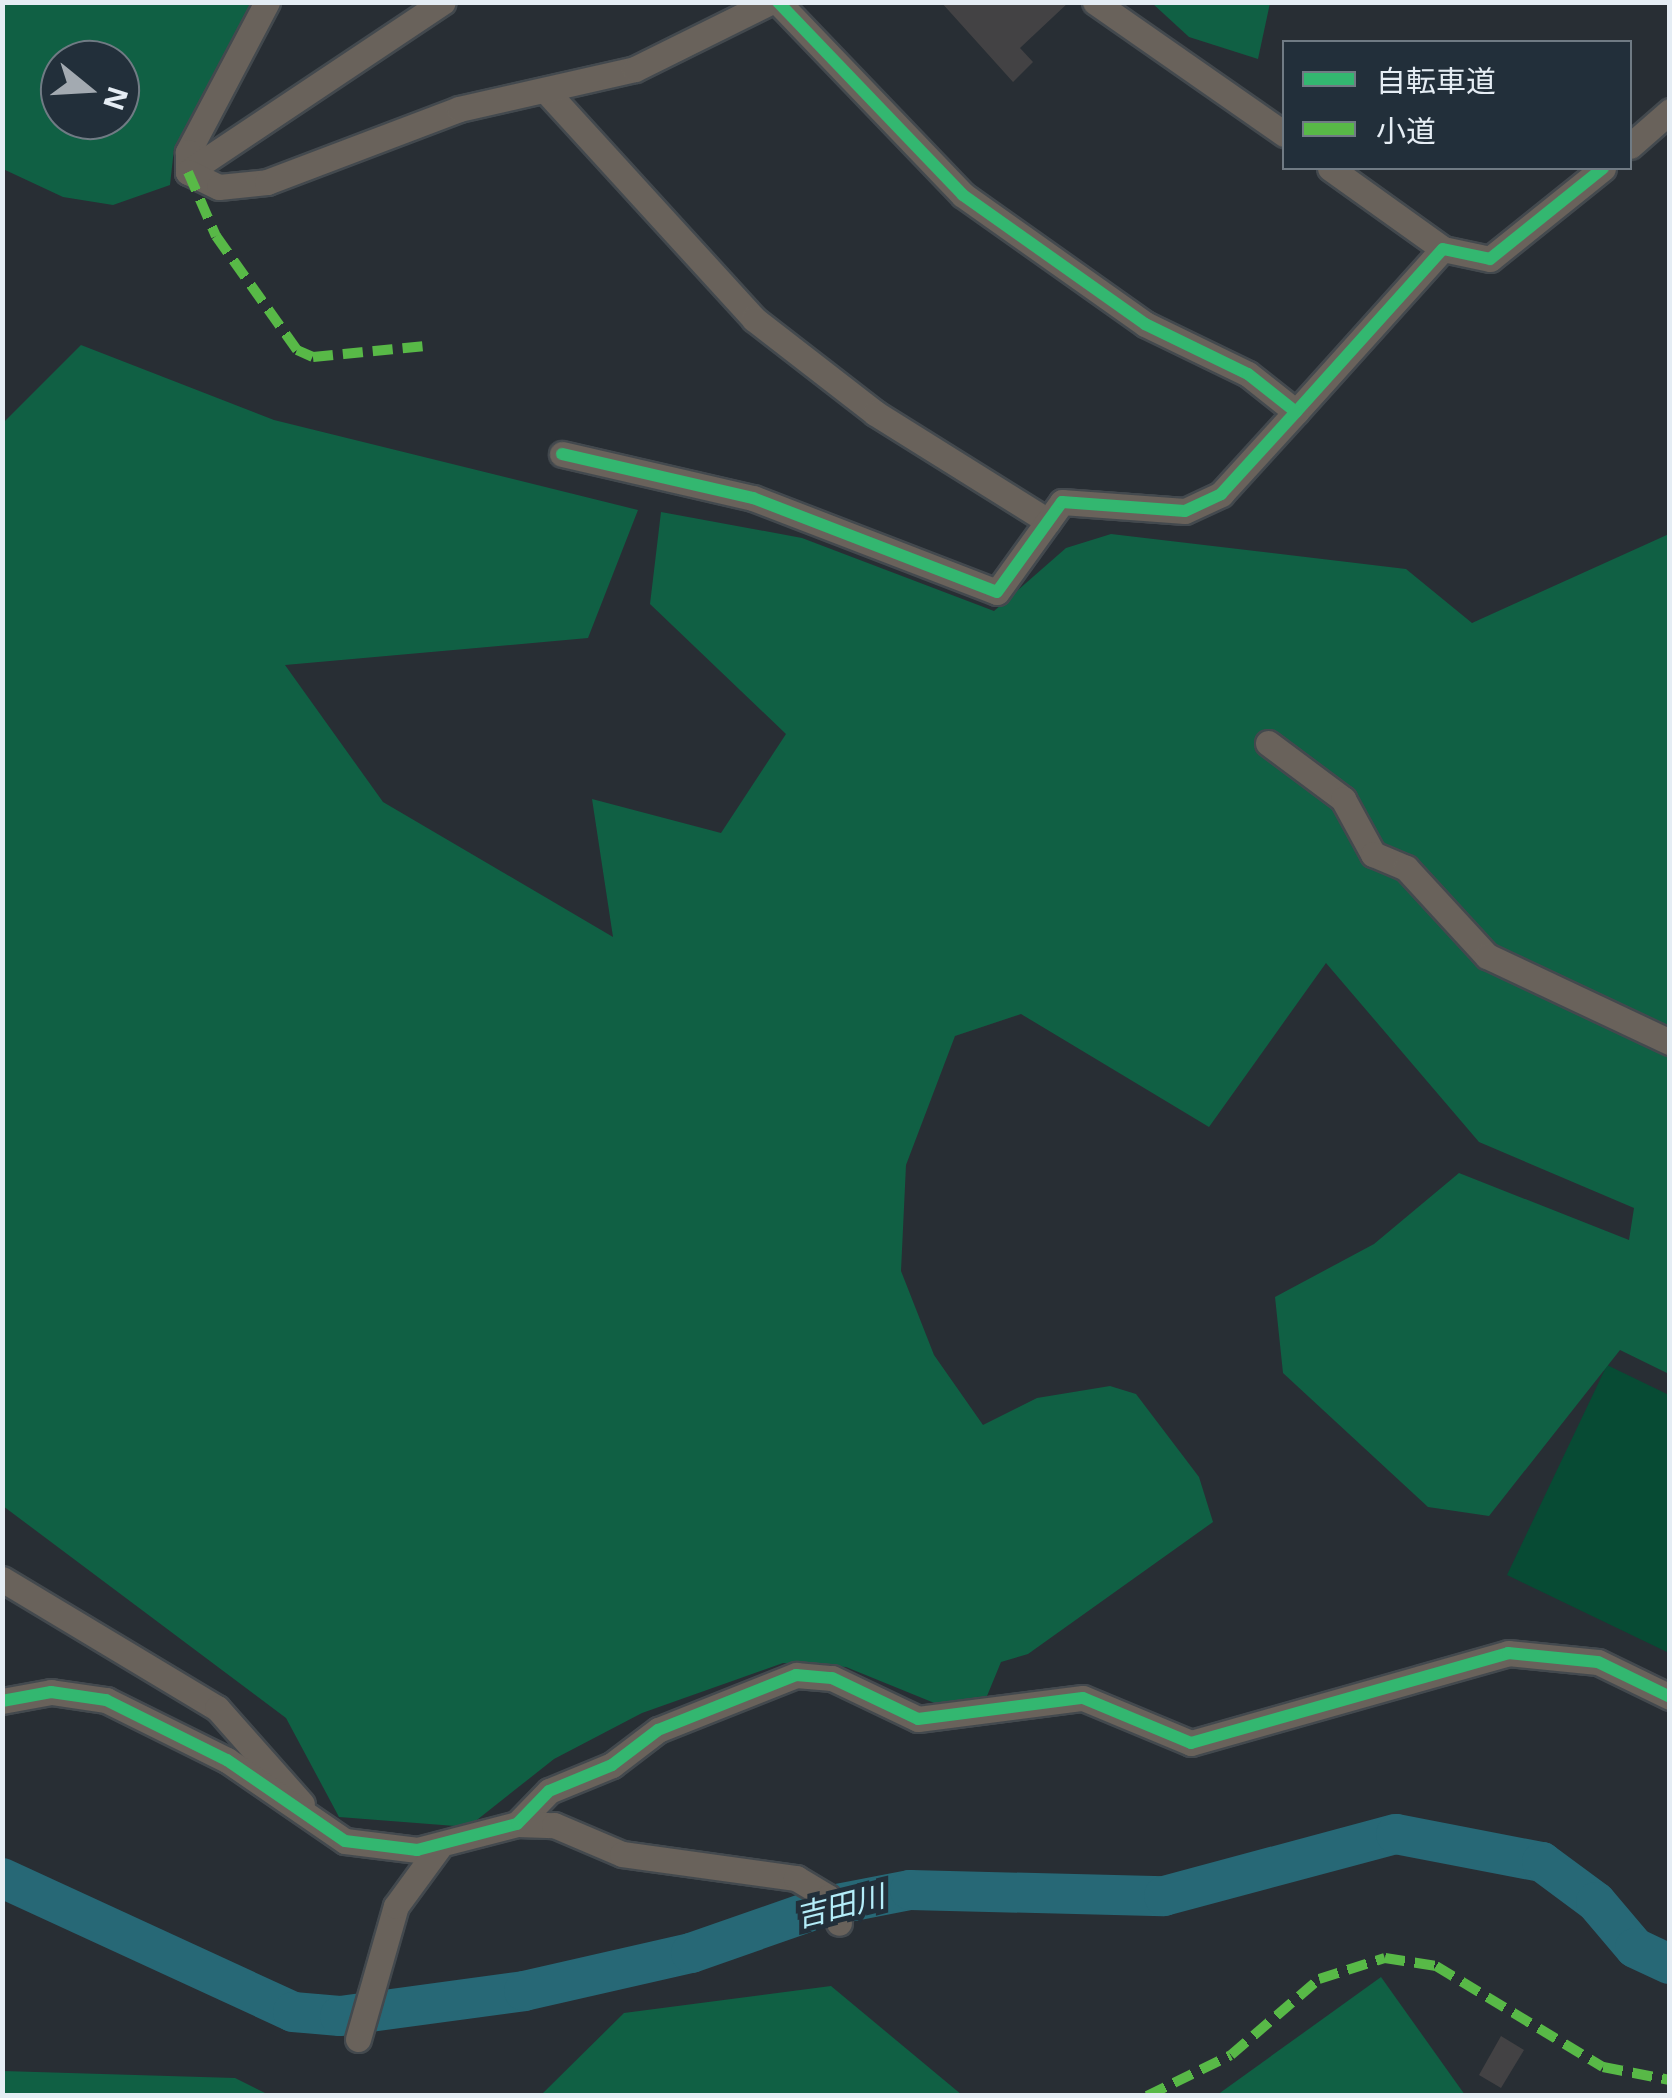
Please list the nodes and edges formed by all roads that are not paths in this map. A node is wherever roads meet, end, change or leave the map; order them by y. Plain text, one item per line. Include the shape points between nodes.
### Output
1 (267, 2) edge
2 (442, 2) edge
3 (770, 2) edge
4 (778, 2) edge
5 (1095, 2) edge
6 (546, 90) junction
7 (1670, 112) edge
8 (1282, 133) edge
9 (1632, 144) edge
10 (1333, 170) edge
11 (1601, 170) edge
12 (188, 172) junction
13 (1443, 250) junction
14 (1296, 412) junction
15 (562, 454) dead end
16 (1048, 520) junction
17 (1268, 744) dead end
18 (1670, 1042) edge
19 (2, 1579) edge
20 (1670, 1697) edge
21 (2, 1701) edge
22 (309, 1815) junction
23 (517, 1824) junction
24 (439, 1847) junction
25 (840, 1923) dead end
26 (358, 2039) dead end

1 - 12 street via 188,152
2 - 12 street
3 - 6 street via 635,69
4 - 14 street via 963,194 1145,324 1248,374
5 - 8 street
6 - 12 street via 459,110 268,182 219,187
6 - 16 street via 754,319 875,413
7 - 9 street
10 - 13 street
11 - 13 street via 1490,259
13 - 14 street
14 - 16 street via 1221,494 1186,511 1074,498
15 - 16 street via 754,498 996,592
17 - 18 street via 1344,799 1372,854 1406,868 1487,956
19 - 22 street via 217,1708
20 - 23 street via 1598,1662 1508,1653 1191,1743 1083,1698 918,1718 832,1678 796,1675 658,1730 612,1765 559,1784
21 - 22 street via 51,1692 106,1700
22 - 24 street via 364,1848
23 - 24 street
23 - 25 street via 554,1826 622,1854 796,1878 828,1896
24 - 26 street via 396,1906

